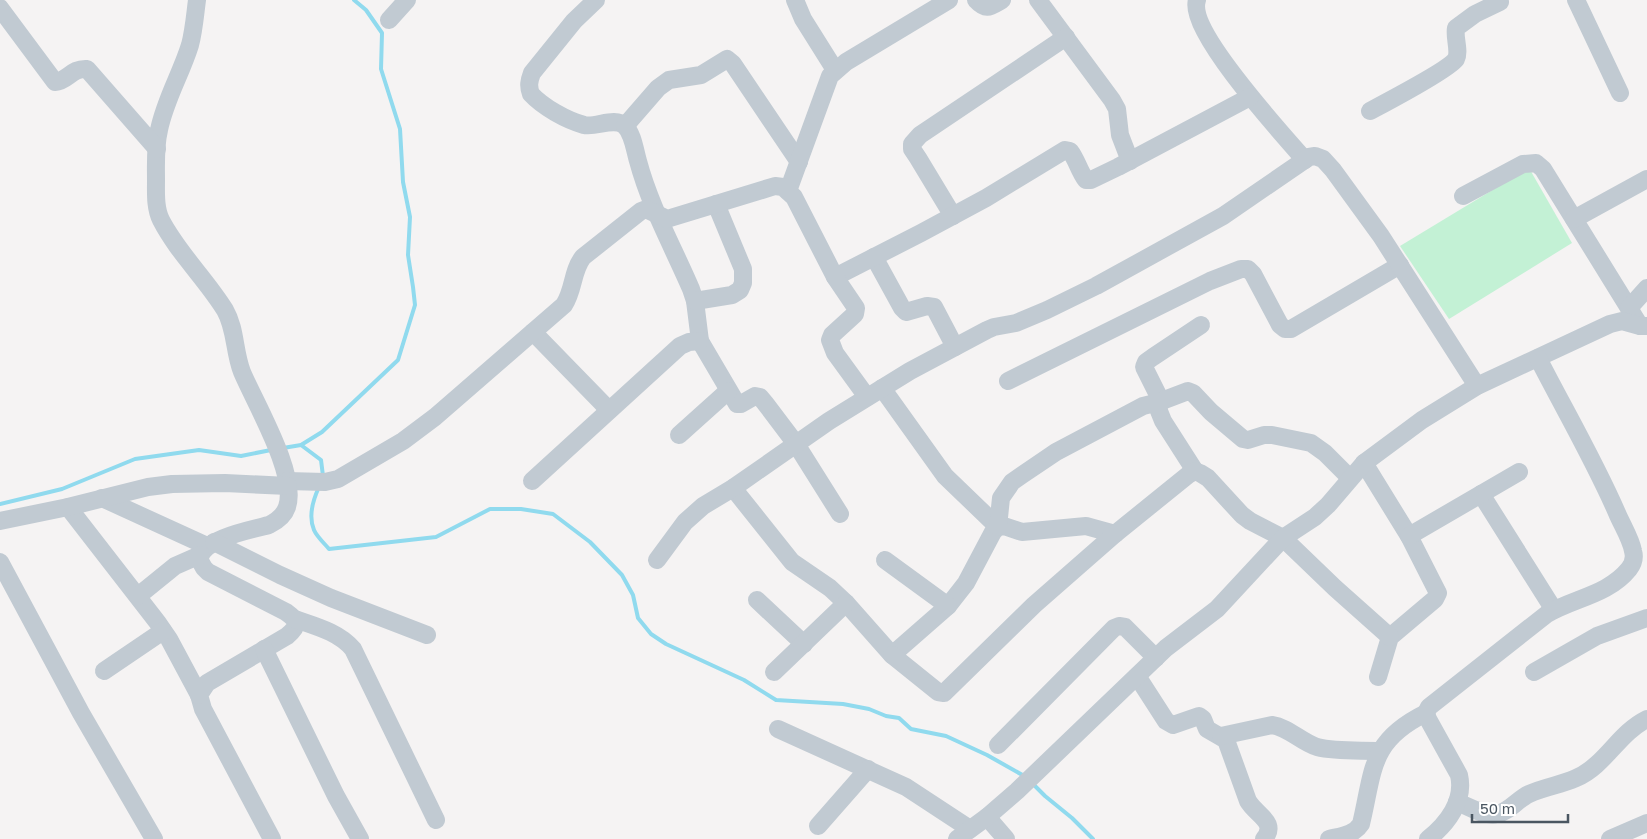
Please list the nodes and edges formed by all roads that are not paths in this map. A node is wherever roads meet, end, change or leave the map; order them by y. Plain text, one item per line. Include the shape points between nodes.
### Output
1 (197, 0) edge
2 (407, 0) edge
3 (596, 0) edge
4 (795, 0) edge
5 (949, 0) edge
6 (976, 0) edge
7 (1002, 0) edge
8 (1038, 0) edge
9 (1197, 0) edge
10 (1576, 0) edge
11 (1504, 1) edge
12 (0, 8) edge
13 (389, 20) dead end
14 (1066, 37) junction
15 (835, 70) junction
16 (1620, 93) dead end
17 (1250, 97) junction
18 (1370, 111) dead end
19 (625, 126) junction
20 (157, 149) junction
21 (1305, 160) junction
22 (1130, 161) junction
23 (799, 162) junction
24 (1647, 179) edge
25 (788, 191) junction
26 (1463, 196) dead end
27 (716, 204) junction
28 (657, 214) junction
29 (953, 216) junction
30 (1574, 219) junction
31 (874, 257) junction
32 (1400, 265) junction
33 (835, 277) junction
34 (1647, 288) edge
35 (695, 301) junction
36 (1629, 308) junction
37 (1201, 325) dead end
38 (1644, 326) edge
39 (533, 332) junction
40 (700, 341) junction
41 (955, 347) junction
42 (1538, 358) junction
43 (1008, 381) dead end
44 (1477, 386) junction
45 (728, 391) junction
46 (875, 393) junction
47 (1159, 402) junction
48 (609, 410) junction
49 (679, 435) dead end
50 (796, 444) junction
51 (1364, 463) junction
52 (1195, 471) junction
53 (1519, 472) dead end
54 (1350, 478) junction
55 (287, 479) junction
56 (532, 481) dead end
57 (733, 488) junction
58 (1482, 494) junction
59 (102, 498) junction
60 (68, 507) junction
61 (840, 514) dead end
62 (0, 522) edge
63 (998, 527) junction
64 (1115, 534) junction
65 (1409, 536) junction
66 (1282, 538) junction
67 (207, 548) junction
68 (658, 560) dead end
69 (885, 560) dead end
70 (0, 562) edge
71 (138, 596) junction
72 (757, 600) dead end
73 (846, 603) junction
74 (948, 606) junction
75 (1554, 610) junction
76 (295, 619) junction
77 (1646, 621) edge
78 (163, 631) junction
79 (427, 635) dead end
80 (1390, 637) junction
81 (804, 644) junction
82 (264, 649) junction
83 (892, 655) junction
84 (1156, 658) junction
85 (104, 671) dead end
86 (774, 672) dead end
87 (1534, 672) dead end
88 (1136, 676) junction
89 (1378, 677) dead end
90 (200, 695) junction
91 (1426, 713) junction
92 (1647, 719) edge
93 (778, 729) dead end
94 (1221, 736) junction
95 (998, 744) dead end
96 (1380, 751) junction
97 (868, 769) junction
98 (1457, 802) junction
99 (987, 817) junction
100 (436, 820) dead end
101 (1647, 822) edge
102 (818, 826) dead end
103 (964, 834) edge
104 (154, 839) edge
105 (272, 839) edge
106 (360, 839) edge
107 (1006, 839) edge
108 (1264, 839) edge
109 (1329, 839) edge
110 (1428, 839) edge
111 (1610, 839) edge

1 - 20 street via 190,43 167,101
2 - 13 street
3 - 19 street via 574,21 532,73 529,89 535,98 584,125 619,122
4 - 15 street
5 - 15 street
6 - 7 street via 987,7
8 - 14 street
9 - 17 street via 1197,13 1205,31
10 - 16 street
11 - 18 street via 1475,14 1456,28 1455,60
12 - 20 street via 55,82 80,68 87,69
14 - 22 street via 1117,109 1120,135
14 - 29 street via 920,135 912,144
15 - 23 street
17 - 21 street
17 - 22 street
19 - 23 street via 658,88 670,80 701,75 727,59
19 - 28 street
20 - 55 street via 156,205 160,219 225,311 242,371
21 - 32 street via 1316,156 1333,170
21 - 41 street via 1222,216 1096,286 1016,323 994,327
22 - 29 street via 1086,180 1074,156 1065,150
23 - 25 street
24 - 30 street
25 - 27 street via 775,186
25 - 33 street
26 - 30 street via 1523,164 1536,163
27 - 28 street via 667,219
27 - 35 street via 743,269 743,283 740,290 732,295
28 - 35 street
28 - 39 street via 646,209 641,211 590,251 577,267 564,305
29 - 31 street
30 - 36 street
31 - 33 street
31 - 41 street via 902,308 906,312 934,307
32 - 43 street via 1291,329 1280,325 1253,274 1248,269 1241,270 1210,281
32 - 44 street
33 - 46 street via 856,308 855,314 832,336 831,346
34 - 36 street
35 - 40 street
36 - 38 street
37 - 47 street via 1146,362 1144,367
38 - 42 street via 1622,321 1610,324
39 - 48 street
39 - 55 street via 435,417 403,441 348,474 325,482
40 - 45 street
40 - 48 street via 680,346
41 - 46 street
42 - 44 street
42 - 75 street via 1609,495 1634,556 1629,569 1606,589
44 - 51 street via 1422,420
45 - 49 street
45 - 50 street via 738,404 760,397
46 - 50 street
46 - 63 street via 945,476
47 - 52 street via 1163,421
47 - 54 street via 1188,391 1243,439 1272,435 1312,443
47 - 63 street via 1143,406 1056,452 1012,482 1001,498
48 - 56 street
50 - 57 street
50 - 61 street
51 - 54 street
51 - 65 street
52 - 64 street
52 - 66 street via 1208,478 1242,515
53 - 58 street
54 - 66 street via 1315,517
55 - 59 street via 172,484
55 - 67 street via 287,507 276,521
57 - 68 street via 693,514
57 - 73 street via 792,562
58 - 65 street
58 - 75 street
59 - 60 street
59 - 67 street
60 - 62 street
60 - 71 street
63 - 64 street via 1022,532 1086,526
63 - 74 street via 966,583
64 - 83 street via 1034,605 944,693 938,692
65 - 80 street via 1438,593
66 - 80 street
66 - 84 street via 1217,609
67 - 71 street via 175,566
67 - 76 street via 201,564 208,572
67 - 79 street
69 - 74 street
70 - 104 street via 81,713
71 - 78 street
72 - 81 street
73 - 81 street
73 - 83 street
74 - 83 street
75 - 91 street via 1429,707
76 - 82 street via 294,630
76 - 100 street via 341,638 352,649
77 - 87 street via 1597,636
78 - 85 street
78 - 90 street
80 - 89 street
81 - 86 street
82 - 90 street via 207,683
82 - 106 street
84 - 88 street
84 - 95 street via 1125,627 1114,628
88 - 94 street via 1166,721 1173,726 1199,716 1207,729
88 - 99 street
90 - 105 street via 203,709
91 - 96 street via 1397,730
91 - 98 street via 1458,775 1461,785
92 - 98 street via 1634,726 1587,772 1528,794 1496,815
93 - 97 street
94 - 96 street via 1278,726 1316,746
94 - 108 street via 1229,746 1248,801 1270,828
96 - 109 street via 1361,824 1351,834
97 - 102 street
97 - 103 street via 906,787
98 - 110 street via 1448,819
99 - 103 street
99 - 107 street
101 - 111 street

